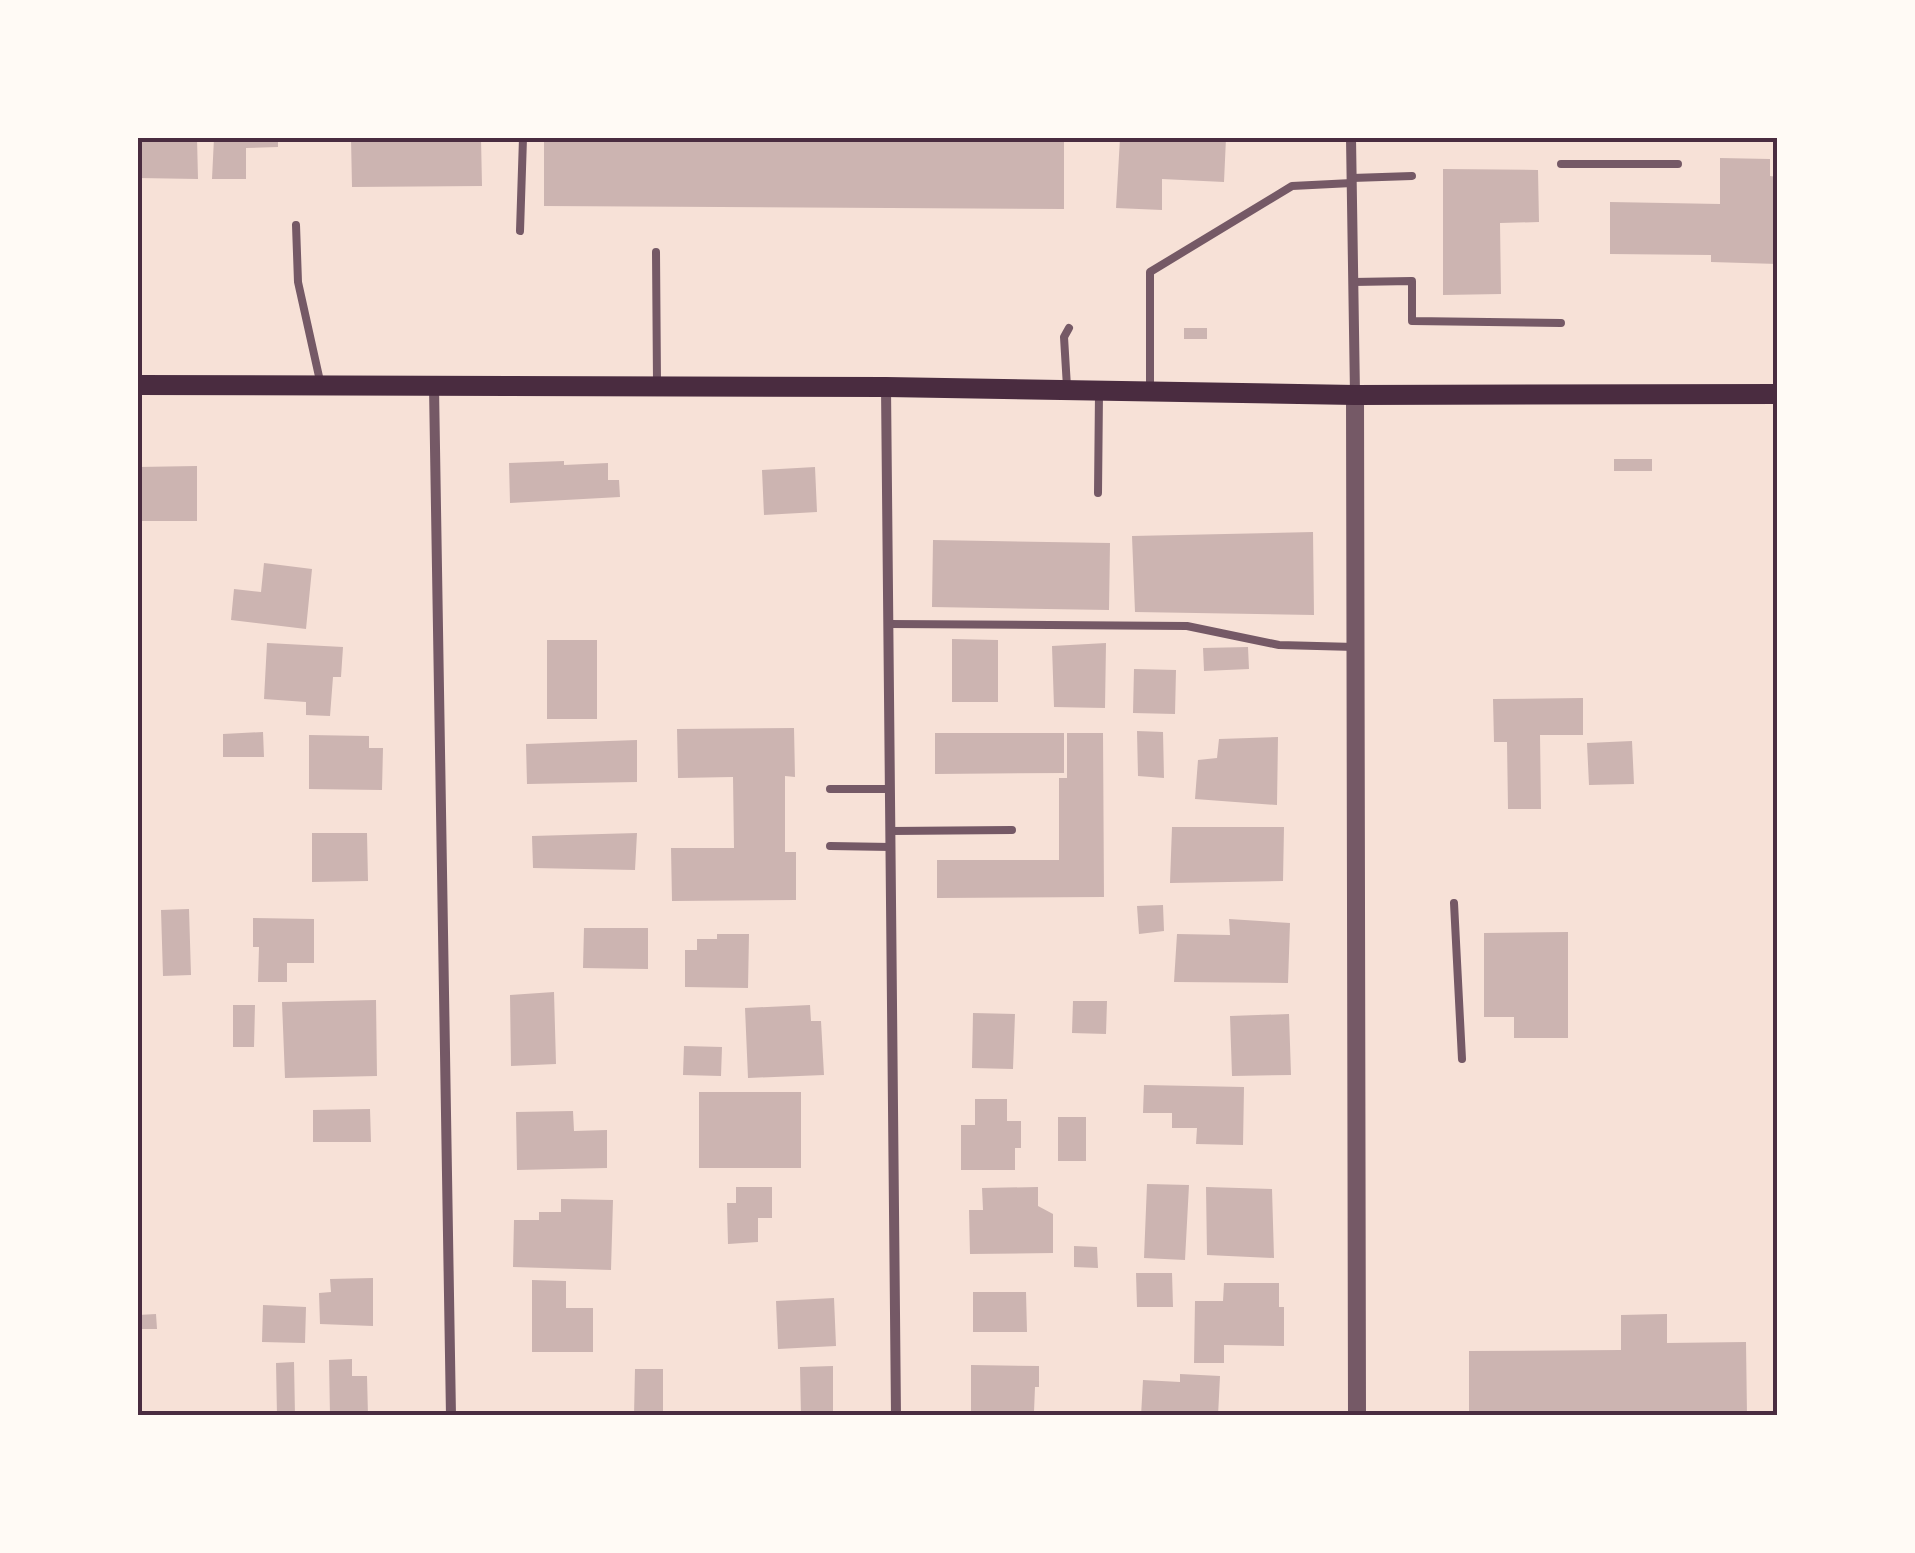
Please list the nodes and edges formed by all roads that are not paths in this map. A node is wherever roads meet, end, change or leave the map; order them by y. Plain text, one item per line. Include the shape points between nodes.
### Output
1 (523, 138) edge
2 (1351, 138) edge
3 (1560, 164) dead end
4 (1678, 164) dead end
5 (1412, 176) dead end
6 (1352, 180) junction
7 (296, 226) dead end
8 (520, 230) dead end
9 (656, 252) dead end
10 (1354, 282) junction
11 (1560, 322) dead end
12 (1069, 328) dead end
13 (138, 385) edge
14 (322, 385) junction
15 (434, 386) junction
16 (657, 386) junction
17 (886, 387) junction
18 (1067, 390) junction
19 (1099, 390) junction
20 (1150, 392) junction
21 (1778, 394) edge
22 (1355, 395) junction
23 (1098, 493) dead end
24 (889, 624) junction
25 (1356, 648) junction
26 (830, 789) dead end
27 (890, 789) junction
28 (1012, 830) dead end
29 (891, 831) junction
30 (830, 846) dead end
31 (891, 847) junction
32 (1454, 903) dead end
33 (1462, 1059) dead end
34 (451, 1416) edge
35 (896, 1416) edge
36 (1357, 1416) edge

1 - 8 lane
2 - 6 street
3 - 4 lane
5 - 6 lane
6 - 10 street
6 - 20 lane via 1292,186 1150,272
7 - 14 lane via 298,282
9 - 16 lane
10 - 11 lane via 1412,281 1412,321
10 - 22 street
12 - 18 lane
13 - 14 main road
14 - 15 main road
15 - 16 main road
15 - 34 street
16 - 17 main road
17 - 18 main road
17 - 24 street
18 - 19 main road
19 - 20 main road
19 - 23 lane
20 - 22 main road
21 - 22 main road
22 - 25 street
24 - 25 lane via 1187,626 1279,645
24 - 27 street
25 - 36 street
26 - 27 lane
27 - 29 street
28 - 29 lane
29 - 31 street
30 - 31 lane
31 - 35 street
32 - 33 lane

